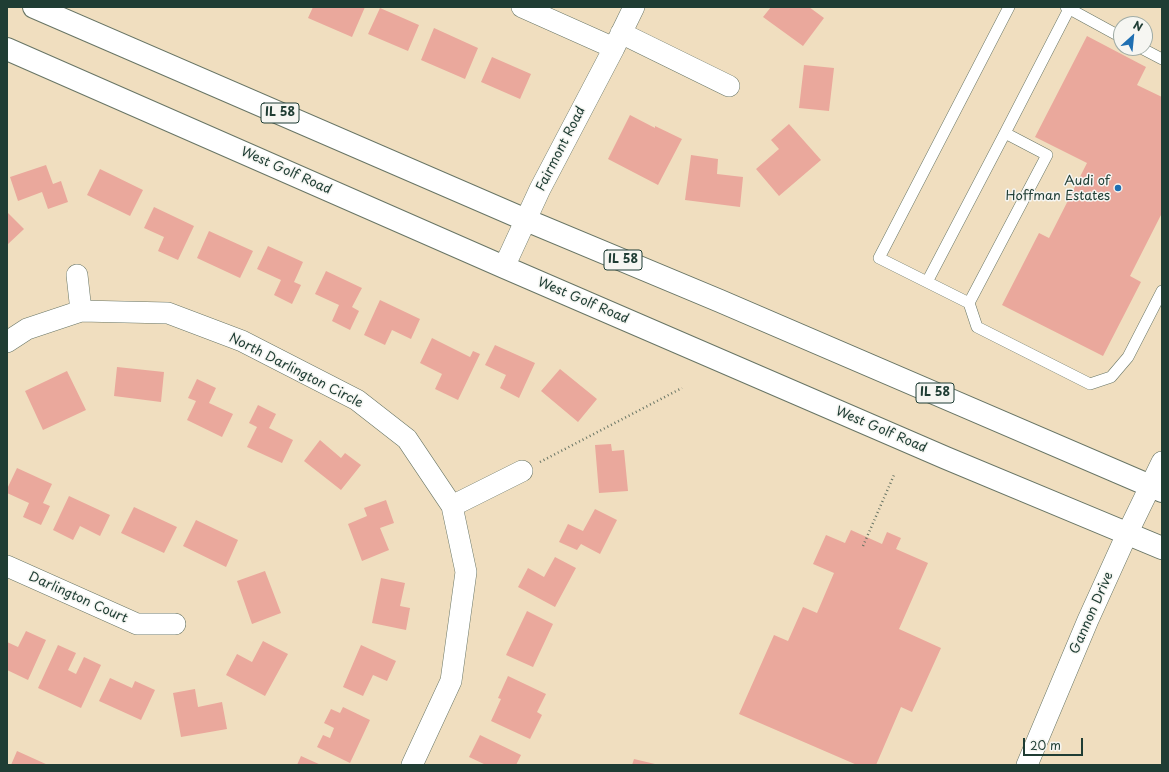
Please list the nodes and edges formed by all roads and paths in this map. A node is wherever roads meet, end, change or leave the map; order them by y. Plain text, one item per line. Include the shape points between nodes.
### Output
1 (34, 7) edge
2 (522, 7) edge
3 (634, 7) edge
4 (1009, 7) edge
5 (1068, 8) edge
6 (1113, 33) edge
7 (618, 41) junction
8 (7, 49) edge
9 (1153, 54) edge
10 (1162, 59) edge
11 (730, 86) dead end
12 (1005, 133) junction
13 (526, 220) junction
14 (504, 267) junction
15 (77, 275) dead end
16 (926, 282) junction
17 (1162, 291) edge
18 (969, 303) junction
19 (81, 311) junction
20 (7, 342) edge
21 (682, 388) dead end
22 (1162, 462) edge
23 (522, 472) joint
24 (894, 475) dead end
25 (1156, 488) edge
26 (452, 506) junction
27 (1127, 534) junction
28 (863, 546) dead end
29 (1162, 548) edge
30 (7, 566) edge
31 (175, 624) dead end
32 (412, 765) edge
33 (1027, 765) edge

1 - 13 main road, IL 58
2 - 7 street
3 - 7 street, Fairmont Road
4 - 16 lane via 879,258
5 - 6 lane
5 - 12 lane
7 - 11 street
7 - 13 street, Fairmont Road
8 - 14 main road, West Golf Road
9 - 10 lane
12 - 16 lane
12 - 18 lane via 1047,155
13 - 14 street, Fairmont Road
13 - 25 main road, IL 58
14 - 27 main road, West Golf Road
15 - 19 street
16 - 18 lane
17 - 18 lane via 1128,357 1111,377 1090,384 978,327
19 - 20 street, North Darlington Circle via 27,329
19 - 26 street, North Darlington Circle via 168,313 242,341 356,400 407,439
21 - 23 path
22 - 25 street, Gannon Drive
23 - 26 street
24 - 28 path
25 - 27 street, Gannon Drive
26 - 32 street, North Darlington Circle via 466,572 451,681
27 - 29 main road, West Golf Road
27 - 33 street, Gannon Drive
30 - 31 street, Darlington Court via 137,624

